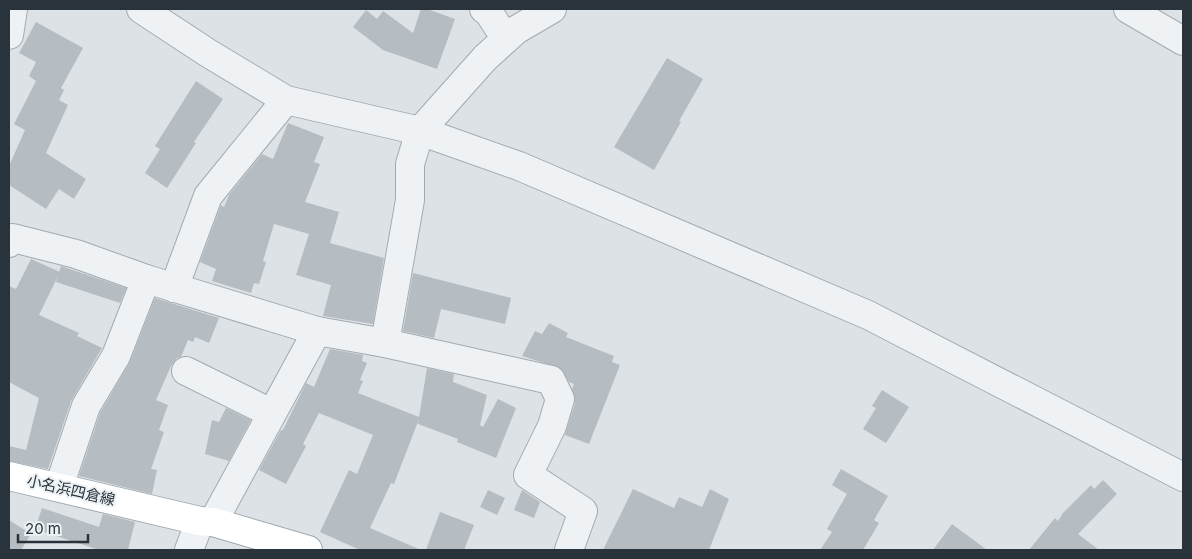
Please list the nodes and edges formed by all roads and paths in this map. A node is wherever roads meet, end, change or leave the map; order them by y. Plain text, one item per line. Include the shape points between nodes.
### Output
1 (13, 9) edge
2 (141, 9) edge
3 (484, 9) edge
4 (552, 9) edge
5 (1128, 9) edge
6 (9, 35) edge
7 (506, 39) junction
8 (1183, 41) edge
9 (286, 100) junction
10 (420, 131) junction
11 (9, 243) edge
12 (146, 279) junction
13 (174, 288) junction
14 (317, 331) junction
15 (385, 343) junction
16 (186, 371) dead end
17 (271, 414) junction
18 (9, 476) edge
19 (1183, 477) edge
20 (59, 487) junction
21 (207, 522) junction
22 (190, 550) edge
23 (308, 550) edge
24 (569, 550) edge

1 - 6 street
2 - 9 street
3 - 7 street
4 - 7 street
5 - 8 street
7 - 10 street
9 - 10 street
9 - 13 street via 208,196
10 - 15 street via 410,164 410,200
10 - 19 street via 519,166 868,315
11 - 12 street via 12,238 76,254
12 - 13 street
12 - 20 street via 116,356 86,406
13 - 14 street
14 - 15 street
14 - 17 street
15 - 24 street via 551,380 560,399 552,426 528,475 583,511
16 - 17 street
17 - 21 street
18 - 20 main road, 小名浜四倉線
20 - 21 main road, 小名浜四倉線
21 - 22 street
21 - 23 main road, 小名浜四倉線

